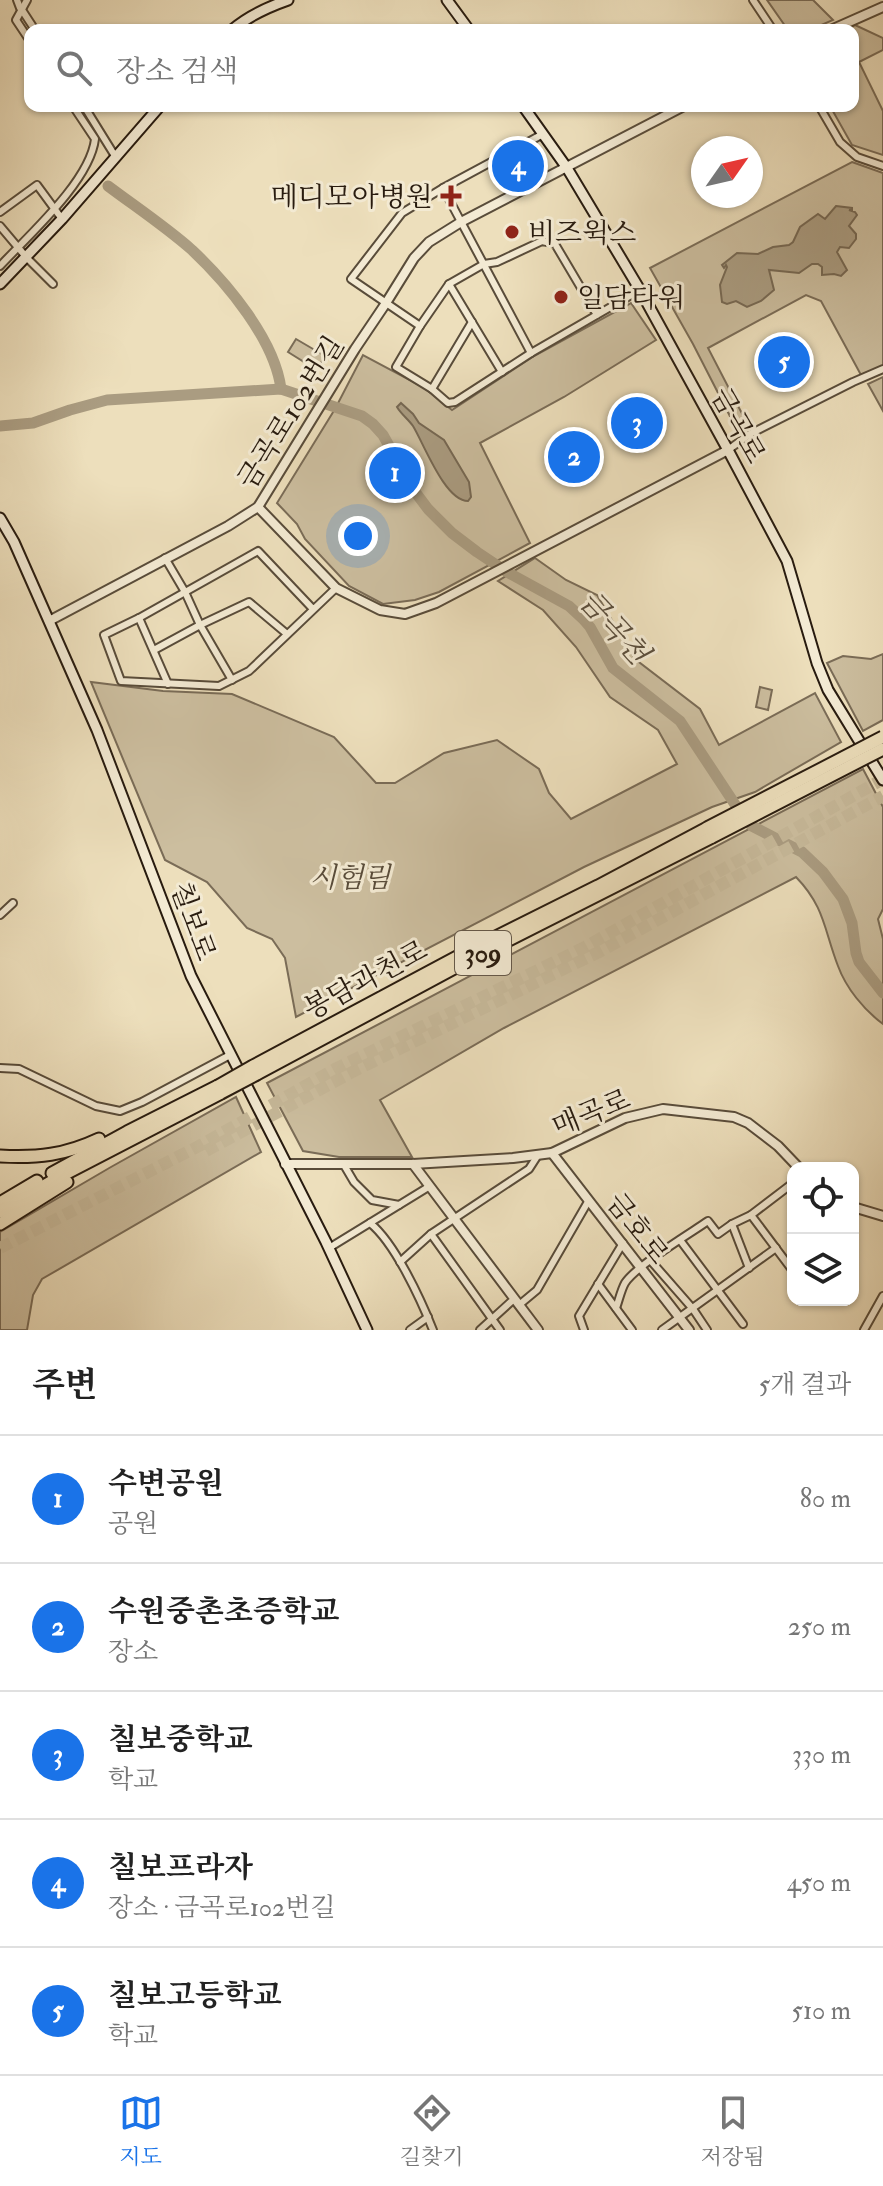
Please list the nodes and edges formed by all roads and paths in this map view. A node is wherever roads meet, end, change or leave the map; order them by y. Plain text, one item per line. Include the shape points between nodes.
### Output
1 (26, 0) edge
2 (288, 0) edge
3 (447, 0) edge
4 (753, 0) edge
5 (20, 6) edge
6 (883, 7) edge
7 (31, 24) edge
8 (238, 24) edge
9 (465, 24) edge
10 (769, 24) edge
11 (845, 24) edge
12 (24, 32) edge
13 (77, 112) edge
14 (88, 112) edge
15 (155, 112) edge
16 (527, 112) edge
17 (673, 112) edge
18 (822, 112) edge
19 (543, 133) junction
20 (115, 156) junction
21 (883, 166) edge
22 (567, 168) junction
23 (443, 188) junction
24 (54, 208) junction
25 (0, 212) edge
26 (62, 219) junction
27 (461, 222) junction
28 (0, 226) edge
29 (17, 247) junction
30 (27, 258) junction
31 (484, 264) junction
32 (0, 266) edge
33 (0, 284) edge
34 (53, 284) dead end
35 (449, 284) junction
36 (640, 290) junction
37 (386, 303) junction
38 (597, 315) junction
39 (472, 322) junction
40 (420, 326) junction
41 (531, 353) junction
42 (883, 369) edge
43 (502, 372) junction
44 (432, 389) junction
45 (728, 450) junction
46 (258, 507) junction
47 (0, 518) edge
48 (165, 558) junction
49 (336, 588) junction
50 (185, 592) junction
51 (312, 608) junction
52 (139, 618) junction
53 (49, 621) junction
54 (200, 625) junction
55 (287, 634) junction
56 (154, 650) junction
57 (232, 680) junction
58 (168, 684) junction
59 (883, 737) edge
60 (883, 749) edge
61 (883, 780) edge
62 (709, 833) junction
63 (13, 903) dead end
64 (0, 915) edge
65 (230, 1055) junction
66 (0, 1068) edge
67 (129, 1136) junction
68 (552, 1153) junction
69 (538, 1155) junction
70 (0, 1156) edge
71 (793, 1162) edge
72 (285, 1164) junction
73 (413, 1164) junction
74 (344, 1165) junction
75 (430, 1186) junction
76 (787, 1188) edge
77 (589, 1200) junction
78 (0, 1203) edge
79 (399, 1205) junction
80 (859, 1209) edge
81 (0, 1212) edge
82 (751, 1215) junction
83 (883, 1216) edge
84 (455, 1220) junction
85 (370, 1223) junction
86 (0, 1224) edge
87 (732, 1224) junction
88 (431, 1234) junction
89 (680, 1240) junction
90 (623, 1243) junction
91 (329, 1248) junction
92 (776, 1248) junction
93 (651, 1261) junction
94 (400, 1262) junction
95 (787, 1263) edge
96 (642, 1267) junction
97 (749, 1268) junction
98 (598, 1284) junction
99 (717, 1291) junction
100 (883, 1296) edge
101 (517, 1302) junction
102 (616, 1308) junction
103 (693, 1309) junction
104 (428, 1317) junction
105 (680, 1318) junction
106 (492, 1319) junction
107 (743, 1324) dead end
108 (367, 1330) edge
109 (410, 1330) edge
110 (433, 1330) edge
111 (480, 1330) edge
112 (500, 1330) edge
113 (538, 1330) edge
114 (584, 1330) edge
115 (632, 1330) edge
116 (662, 1330) edge
117 (689, 1330) edge
118 (707, 1330) edge
119 (864, 1330) edge

1 - 5 street
2 - 8 main road
3 - 9 main road
4 - 10 street
5 - 7 street
5 - 12 street via 16,20
6 - 11 street
13 - 24 street via 95,139 94,153
14 - 20 street
15 - 20 main road
16 - 19 main road, 금곡로
17 - 22 street, 금곡로102번길
18 - 21 street via 840,142 857,157
19 - 22 main road, 금곡로
19 - 23 street
20 - 26 main road
22 - 27 street, 금곡로102번길
22 - 36 main road, 금곡로
23 - 27 street
23 - 37 street via 402,213 351,279
24 - 25 street via 37,185
24 - 26 street
24 - 29 street
26 - 30 main road
27 - 31 street
27 - 37 street, 금곡로102번길 via 414,258
28 - 29 street
29 - 30 street
29 - 32 street
30 - 33 main road
30 - 34 street
31 - 35 street
31 - 38 street via 542,241 555,244
31 - 41 street
35 - 39 street
35 - 40 street
36 - 38 street
36 - 45 main road, 금곡로
37 - 40 street
37 - 46 street, 금곡로102번길
38 - 41 street
39 - 43 street
39 - 44 street
40 - 44 street via 396,367
41 - 43 street
42 - 45 street
43 - 44 street via 455,402 448,403
45 - 49 street via 436,603 405,614 380,610
45 - 61 main road, 금곡로 via 787,561 828,690
46 - 48 street, 금곡로102번길
46 - 49 street
47 - 53 main road, 칠보로
48 - 50 street
48 - 53 street, 금곡로102번길
49 - 51 street
50 - 51 street via 258,551
50 - 52 street
50 - 54 street
51 - 55 street
52 - 56 street
52 - 58 street via 104,635 121,681
53 - 65 main road, 칠보로 via 97,730 191,976
54 - 55 street via 249,602
54 - 56 street
54 - 57 street
55 - 57 street via 249,671
56 - 58 street
57 - 58 street via 219,686
59 - 62 highway, 봉담과천로 / 309, bridge
60 - 62 highway, 봉담과천로 / 309, bridge
62 - 67 highway, 봉담과천로 / 309, bridge via 468,951
63 - 64 street
65 - 66 street via 120,1111 96,1106 19,1069
65 - 72 main road, 칠보로
67 - 70 highway via 106,1136 45,1156
67 - 78 highway, 봉담과천로 / 309
67 - 81 highway, 봉담과천로 / 309
67 - 86 highway via 108,1158
68 - 69 street, 매곡로
68 - 71 street, 매곡로 via 625,1118 663,1109 734,1117
68 - 77 street, 금호로
69 - 73 street, 매곡로
69 - 84 street via 529,1169
72 - 74 street, 매곡로
72 - 91 main road, 칠보로
73 - 74 street, 매곡로
73 - 75 street
74 - 79 street via 372,1200
75 - 79 street
75 - 84 street
76 - 82 street
77 - 90 street, 금호로
77 - 101 street via 537,1290
79 - 85 street
80 - 83 street
82 - 87 street
82 - 92 street
84 - 88 street
84 - 101 street
85 - 91 street
85 - 94 street
87 - 89 street via 718,1234 708,1221
87 - 97 street
88 - 94 street
88 - 106 street
89 - 93 street
89 - 99 street
90 - 96 street, 금호로
90 - 98 street
91 - 108 main road, 칠보로
92 - 95 street
92 - 97 street
93 - 96 street
93 - 103 street
94 - 104 street
96 - 102 street via 626,1282
96 - 105 street, 금호로
97 - 99 street
98 - 102 street
98 - 114 street via 579,1316
99 - 103 street
99 - 107 street
100 - 119 street
101 - 106 street
101 - 113 street
102 - 115 street
103 - 105 street
103 - 118 street
104 - 109 street
104 - 110 street
105 - 116 street
105 - 117 street, 금호로
106 - 111 street
106 - 112 street

